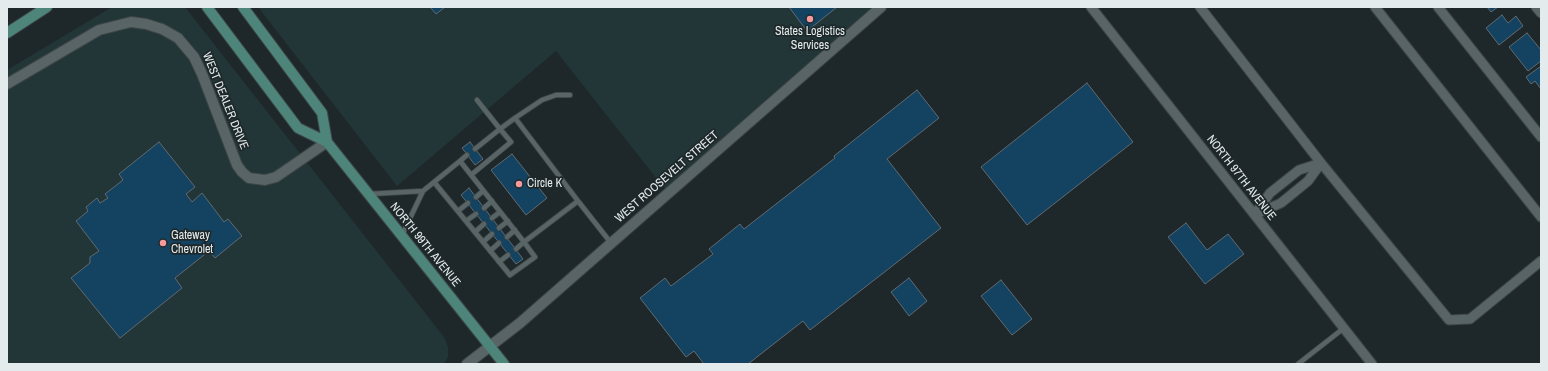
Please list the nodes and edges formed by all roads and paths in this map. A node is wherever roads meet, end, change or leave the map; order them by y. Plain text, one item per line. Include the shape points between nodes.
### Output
1 (47, 7) edge
2 (207, 7) edge
3 (243, 7) edge
4 (881, 7) edge
5 (1091, 7) edge
6 (1200, 7) edge
7 (1375, 7) edge
8 (1438, 7) edge
9 (1536, 7) edge
10 (1541, 13) edge
11 (7, 33) edge
12 (7, 84) edge
13 (570, 94) dead end
14 (477, 100) dead end
15 (515, 118) junction
16 (500, 129) junction
17 (1541, 137) edge
18 (327, 142) junction
19 (475, 149) dead end
20 (468, 155) dead end
21 (460, 161) junction
22 (1321, 162) junction
23 (471, 175) junction
24 (434, 182) junction
25 (423, 191) junction
26 (483, 191) junction
27 (369, 194) junction
28 (476, 197) dead end
29 (492, 201) junction
30 (578, 201) junction
31 (468, 203) dead end
32 (484, 208) dead end
33 (458, 211) junction
34 (500, 212) junction
35 (476, 214) dead end
36 (1255, 214) junction
37 (1541, 217) edge
38 (492, 218) dead end
39 (466, 221) junction
40 (508, 221) junction
41 (484, 224) dead end
42 (500, 228) dead end
43 (515, 230) junction
44 (475, 232) junction
45 (492, 234) dead end
46 (402, 236) junction
47 (507, 237) dead end
48 (483, 242) junction
49 (524, 242) junction
50 (499, 243) dead end
51 (611, 243) junction
52 (516, 249) dead end
53 (490, 251) junction
54 (508, 255) dead end
55 (1541, 261) edge
56 (499, 262) junction
57 (1344, 328) junction
58 (490, 346) junction
59 (468, 364) edge
60 (504, 364) edge
61 (1298, 364) edge
62 (1372, 364) edge

1 - 11 main road
2 - 18 main road, NORTH 99TH AVENUE via 298,128
3 - 18 main road, NORTH 99TH AVENUE via 322,113
4 - 51 street, WEST ROOSEVELT STREET
5 - 36 street, NORTH 97TH AVENUE
6 - 22 street
7 - 37 street
8 - 17 street
9 - 10 street
12 - 18 street, WEST DEALER DRIVE via 99,30 131,22 146,24 178,38 194,57 237,165 249,178 265,180 276,176
13 - 15 lane via 542,100
14 - 16 lane
15 - 16 lane
15 - 30 lane
16 - 19 lane
16 - 23 lane via 512,142
18 - 27 main road, NORTH 99TH AVENUE
20 - 21 lane
21 - 23 lane
21 - 24 lane
22 - 36 street via 1308,181 1281,203
22 - 36 street via 1299,170 1270,193
22 - 55 street via 1449,320 1470,319
23 - 26 lane
24 - 25 lane
24 - 33 lane
25 - 27 lane
25 - 46 lane
26 - 28 lane
26 - 29 lane
27 - 46 main road, NORTH 99TH AVENUE
29 - 32 lane
29 - 34 lane
30 - 49 lane
30 - 51 lane
31 - 33 lane
33 - 39 lane
34 - 38 lane
34 - 40 lane
35 - 39 lane
36 - 57 street, NORTH 97TH AVENUE
39 - 44 lane
40 - 42 lane
40 - 43 lane
41 - 44 lane
43 - 47 lane
43 - 49 lane
44 - 48 lane
45 - 48 lane
46 - 58 main road, NORTH 99TH AVENUE
48 - 53 lane
49 - 52 lane
49 - 56 lane via 535,257 510,275
50 - 53 lane
51 - 58 street, WEST ROOSEVELT STREET
53 - 56 lane
54 - 56 lane
57 - 61 lane
57 - 62 street, NORTH 97TH AVENUE
58 - 59 street, WEST ROOSEVELT STREET
58 - 60 main road, NORTH 99TH AVENUE

